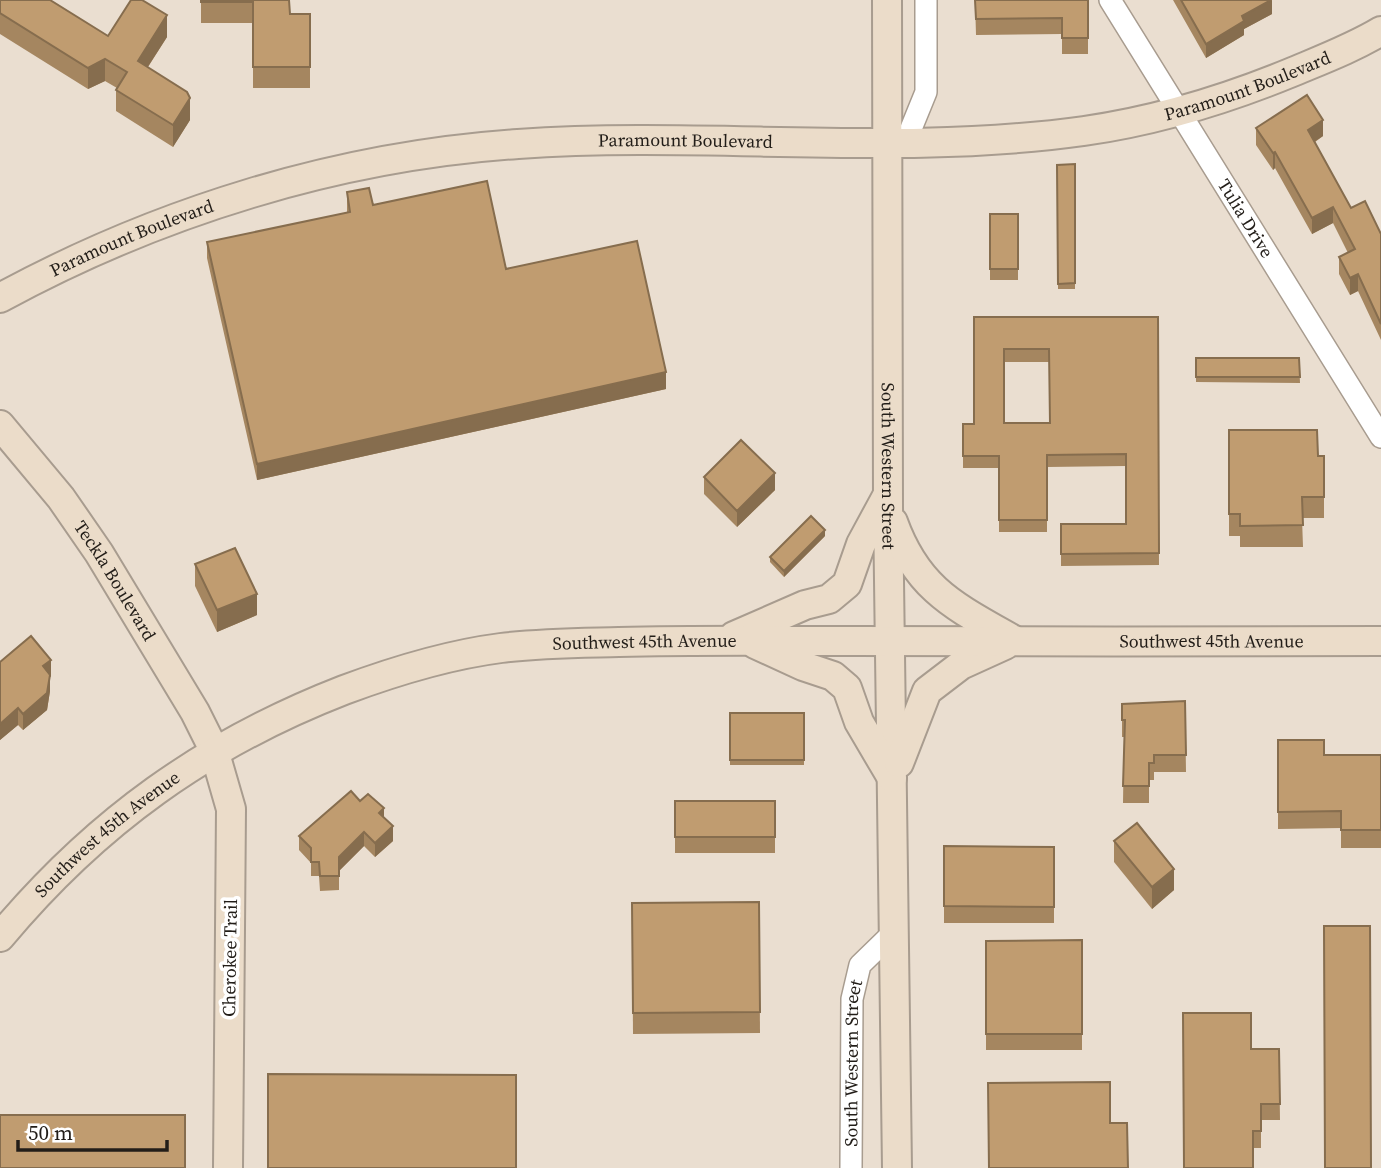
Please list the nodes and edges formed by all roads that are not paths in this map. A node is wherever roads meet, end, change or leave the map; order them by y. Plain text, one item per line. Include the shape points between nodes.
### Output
1 (887, 0) edge
2 (926, 0) edge
3 (1110, 0) edge
4 (1381, 31) edge
5 (1179, 111) junction
6 (897, 141) junction
7 (0, 298) edge
8 (0, 425) edge
9 (1381, 437) edge
10 (888, 500) junction
11 (737, 641) junction
12 (892, 641) junction
13 (1014, 641) junction
14 (1381, 641) edge
15 (214, 750) junction
16 (893, 779) junction
17 (895, 931) junction
18 (0, 937) edge
19 (228, 1168) edge
20 (851, 1168) edge
21 (897, 1168) edge

1 - 6 main road, South Western Street
2 - 6 street via 926,92
3 - 5 street, Tulia Drive
4 - 5 main road, Paramount Boulevard via 1249,90
5 - 6 main road, Paramount Boulevard via 1035,137
5 - 9 street, Tulia Drive
6 - 7 main road, Paramount Boulevard via 532,143 389,161 252,194 174,219 53,269
6 - 10 main road, South Western Street
8 - 15 main road, Teckla Boulevard via 54,489 99,553
10 - 11 main road via 861,544 847,584 829,599 805,605
10 - 12 main road, South Western Street
10 - 13 main road via 902,546 924,581 956,607
11 - 12 main road, Southwest 45th Avenue
11 - 15 main road, Southwest 45th Avenue via 523,645 443,658 308,704
11 - 16 main road via 833,676 847,688 859,722
12 - 13 main road, Southwest 45th Avenue
12 - 16 main road, South Western Street
13 - 14 main road, Southwest 45th Avenue
13 - 16 main road via 961,665 927,691
15 - 18 main road, Southwest 45th Avenue via 154,789 88,845
15 - 19 main road, Cherokee Trail via 231,809
16 - 17 main road, South Western Street
17 - 20 street, South Western Street via 860,965 852,999
17 - 21 main road, South Western Street

